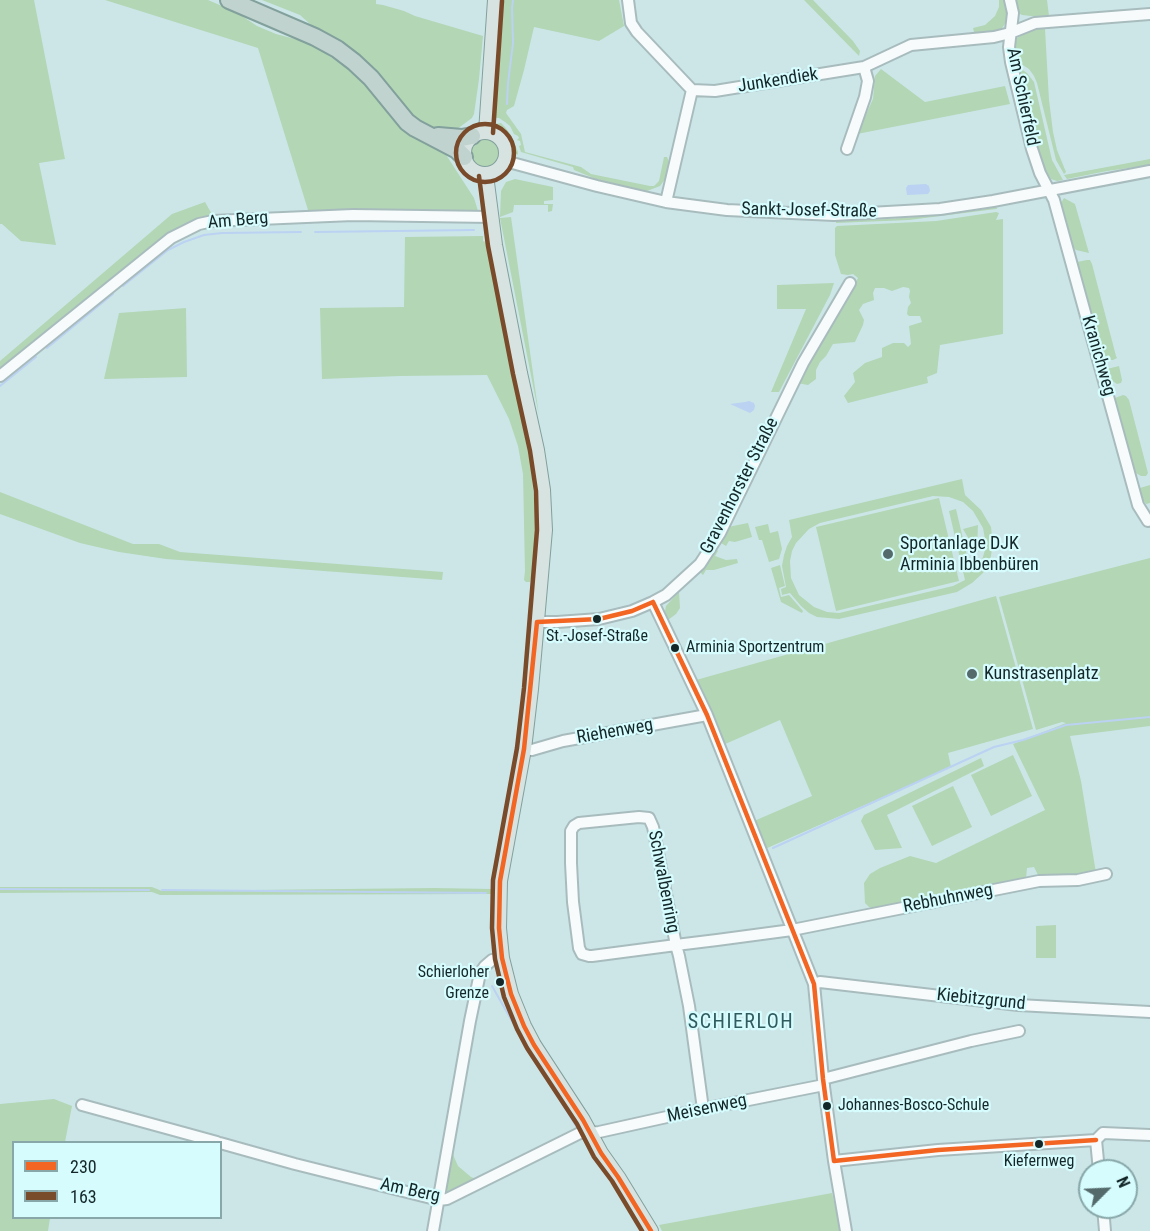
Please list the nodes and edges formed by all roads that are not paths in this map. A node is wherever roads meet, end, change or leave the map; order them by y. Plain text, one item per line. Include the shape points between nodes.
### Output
1 (229, 0) edge
2 (495, 0) edge
3 (628, 0) edge
4 (1010, 0) edge
5 (1150, 14) edge
6 (1010, 33) junction
7 (864, 67) junction
8 (692, 90) junction
9 (479, 134) junction
10 (430, 135) junction
11 (847, 149) dead end
12 (464, 157) junction
13 (505, 161) junction
14 (1150, 171) edge
15 (486, 175) junction
16 (1050, 190) junction
17 (666, 202) junction
18 (491, 217) junction
19 (850, 283) dead end
20 (0, 376) edge
21 (1149, 521) edge
22 (653, 602) junction
23 (537, 622) junction
24 (707, 715) junction
25 (524, 749) junction
26 (1106, 874) dead end
27 (792, 930) junction
28 (676, 945) junction
29 (502, 958) junction
30 (814, 984) junction
31 (1150, 1011) edge
32 (1019, 1031) dead end
33 (824, 1082) junction
34 (82, 1105) dead end
35 (703, 1109) junction
36 (589, 1133) junction
37 (1150, 1135) edge
38 (1096, 1140) junction
39 (212, 1141) edge
40 (222, 1144) edge
41 (1098, 1159) edge
42 (834, 1161) junction
43 (439, 1200) junction
44 (433, 1231) edge
45 (651, 1231) edge
46 (846, 1231) edge

1 - 10 highway via 337,49 371,78 407,122
2 - 9 main road
3 - 8 street via 631,23 637,32
4 - 6 street, Am Schierfeld
5 - 6 street, Junkendiek via 1035,23
6 - 7 street, Junkendiek via 911,45
6 - 16 street, Am Schierfeld via 1011,62 1022,111 1040,173
7 - 8 street, Junkendiek via 715,91
7 - 11 street via 868,81 865,97
8 - 17 street
9 - 10 highway via 462,138
9 - 12 main road via 465,145
9 - 13 main road via 499,136 507,155
10 - 12 highway
12 - 15 main road via 469,168
13 - 15 main road via 498,171
13 - 17 street, Sankt-Josef-Straße
14 - 16 street, Sankt-Josef-Straße
15 - 18 main road
16 - 17 street, Sankt-Josef-Straße via 940,209 834,216
16 - 21 street, Kranichweg via 1138,505
18 - 20 street, Am Berg via 353,215 199,224 171,238
18 - 23 main road via 543,490 545,530
19 - 22 street, Gravenhorster Straße via 803,363 720,533 700,564
22 - 23 street, Gravenhorster Straße via 598,619
22 - 24 street
23 - 25 main road
24 - 25 street, Riehenweg
24 - 27 street
25 - 29 main road via 500,881
26 - 27 street, Rebhuhnweg via 1033,882
27 - 28 street, Rebhuhnweg
27 - 30 street
28 - 28 street, Schwalbenring via 649,818 574,826 571,872 582,954
28 - 35 street
29 - 36 main road via 524,1026
29 - 43 street via 492,960 480,973
30 - 31 street, Kiebitzgrund via 1018,1005
30 - 33 street
32 - 33 street, Meisenweg
33 - 35 street, Meisenweg
33 - 42 street
34 - 39 street, Am Berg
35 - 36 street, Meisenweg
36 - 43 street, Am Berg via 580,1133
36 - 45 main road
37 - 38 street via 1103,1133
38 - 41 street
38 - 42 street
40 - 43 street, Am Berg
42 - 46 street
43 - 44 street

